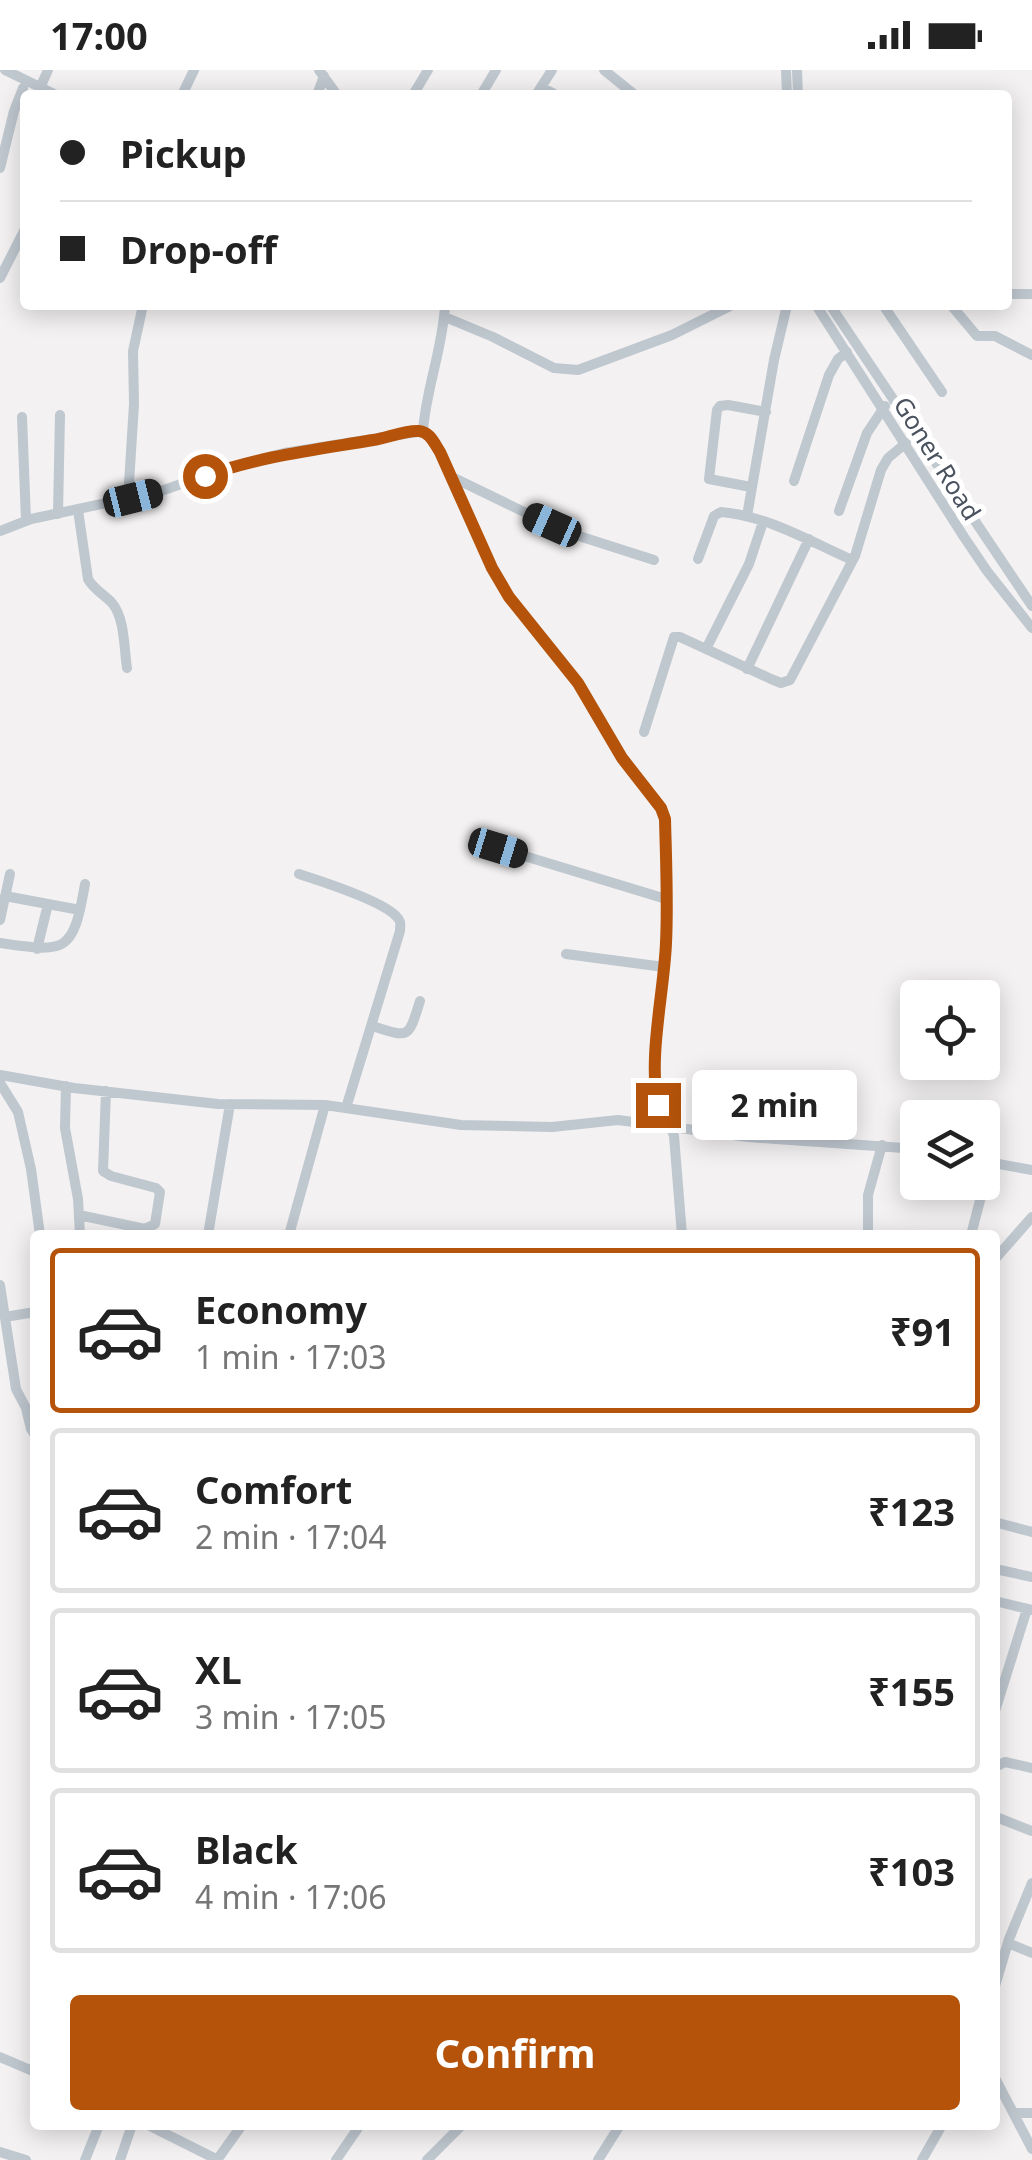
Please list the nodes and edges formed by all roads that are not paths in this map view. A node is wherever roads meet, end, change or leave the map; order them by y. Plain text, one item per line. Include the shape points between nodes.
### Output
1 (5, 70) edge
2 (48, 70) edge
3 (611, 72) edge
4 (22, 87) edge
5 (40, 88) junction
6 (45, 90) edge
7 (631, 90) edge
8 (20, 93) edge
9 (0, 168) edge
10 (20, 240) edge
11 (0, 278) edge
12 (142, 310) edge
13 (722, 310) edge
14 (786, 310) edge
15 (826, 310) edge
16 (827, 310) edge
17 (886, 310) edge
18 (955, 310) edge
19 (445, 311) edge
20 (847, 352) junction
21 (1032, 355) edge
22 (942, 392) dead end
23 (893, 398) junction
24 (884, 408) junction
25 (766, 412) junction
26 (60, 415) dead end
27 (22, 417) dead end
28 (423, 431) junction
29 (906, 443) junction
30 (451, 476) junction
31 (794, 482) dead end
32 (751, 488) junction
33 (128, 499) junction
34 (78, 510) junction
35 (839, 511) dead end
36 (58, 514) junction
37 (747, 516) junction
38 (26, 520) junction
39 (763, 522) junction
40 (0, 531) edge
41 (809, 539) junction
42 (698, 559) dead end
43 (654, 560) dead end
44 (852, 560) junction
45 (1002, 562) junction
46 (987, 571) junction
47 (1032, 606) edge
48 (1032, 628) edge
49 (706, 650) junction
50 (127, 668) dead end
51 (747, 669) junction
52 (644, 732) dead end
53 (498, 848) dead end
54 (10, 874) dead end
55 (299, 874) dead end
56 (85, 884) dead end
57 (6, 896) junction
58 (666, 899) junction
59 (48, 904) junction
60 (80, 910) junction
61 (0, 920) edge
62 (0, 943) edge
63 (36, 949) junction
64 (566, 954) dead end
65 (664, 967) junction
66 (420, 1002) dead end
67 (372, 1026) junction
68 (0, 1075) edge
69 (0, 1083) edge
70 (66, 1086) junction
71 (106, 1091) junction
72 (230, 1104) junction
73 (325, 1104) junction
74 (346, 1108) junction
75 (672, 1126) junction
76 (882, 1146) junction
77 (900, 1148) edge
78 (1000, 1164) edge
79 (1032, 1170) edge
80 (979, 1200) edge
81 (79, 1214) junction
82 (1032, 1217) edge
83 (39, 1230) edge
84 (80, 1230) edge
85 (138, 1230) edge
86 (148, 1230) edge
87 (209, 1230) edge
88 (290, 1230) edge
89 (682, 1230) edge
90 (868, 1230) edge
91 (973, 1230) edge
92 (1000, 1253) edge
93 (0, 1285) edge
94 (30, 1313) edge
95 (4, 1317) junction
96 (30, 1420) edge
97 (1000, 1524) edge
98 (1032, 1532) edge
99 (1000, 1570) edge
100 (1032, 1577) edge
101 (1000, 1602) edge
102 (1030, 1609) edge
103 (1000, 1678) edge
104 (1000, 1764) edge
105 (1032, 1768) edge
106 (1000, 1818) edge
107 (1032, 1830) edge
108 (1032, 1883) edge
109 (1028, 1905) edge
110 (1008, 1944) junction
111 (1032, 1953) edge
112 (1000, 1970) edge
113 (0, 2057) edge
114 (30, 2070) edge
115 (1000, 2087) edge
116 (1014, 2112) junction
117 (1032, 2113) edge
118 (98, 2130) edge
119 (130, 2130) edge
120 (159, 2130) edge
121 (239, 2130) edge
122 (357, 2130) edge
123 (457, 2130) edge
124 (617, 2130) edge
125 (939, 2130) edge
126 (1032, 2148) edge
127 (0, 2152) edge
128 (26, 2160) edge
129 (85, 2160) edge
130 (120, 2160) edge
131 (218, 2160) edge
132 (336, 2160) edge
133 (427, 2160) edge
134 (598, 2160) edge
135 (922, 2160) edge

1 - 4 street
2 - 5 street
3 - 7 street
4 - 5 street
5 - 6 street
8 - 9 street
10 - 11 street
12 - 33 street via 133,350
13 - 19 street via 578,370 554,368
14 - 25 street
15 - 20 street, Goner Road
16 - 23 street, Goner Road
17 - 22 street
18 - 21 street via 976,336 995,336
19 - 28 street
20 - 24 street, Goner Road
20 - 31 street via 829,376
23 - 24 street
23 - 45 street, Goner Road
24 - 29 street, Goner Road
24 - 35 street via 867,433
25 - 32 street
25 - 32 street via 728,405 717,410 709,479
26 - 36 street
27 - 38 street
28 - 30 street
28 - 33 street via 261,458
29 - 44 street via 882,470
29 - 46 street, Goner Road
30 - 43 street via 582,537
30 - 58 street via 509,597 578,683 661,808
32 - 37 street
33 - 34 street
34 - 36 street
34 - 50 street via 88,580 118,613
36 - 38 street
37 - 39 street
37 - 42 street via 714,516
38 - 40 street
39 - 41 street
39 - 49 street
41 - 44 street
41 - 51 street
44 - 51 street via 790,680 781,683
45 - 46 street
45 - 47 street, Goner Road
46 - 48 street, Goner Road
49 - 51 street
49 - 52 street via 674,638
53 - 58 street
54 - 57 street
55 - 67 street via 398,918
56 - 60 street
57 - 59 street
57 - 61 street
58 - 65 street
59 - 60 street
59 - 63 street
60 - 63 street via 64,945
62 - 63 street
64 - 65 street
65 - 75 street via 656,1094
66 - 67 street via 408,1033
67 - 74 street
68 - 70 street
69 - 83 street via 18,1112
70 - 71 street
70 - 81 street via 64,1128
71 - 72 street
71 - 86 street via 104,1171 160,1192 155,1224
72 - 73 street
72 - 87 street
73 - 74 street
73 - 88 street
74 - 75 street via 461,1125 618,1120
75 - 76 street
75 - 89 street
76 - 77 street
76 - 90 street via 868,1196
78 - 79 street
80 - 91 street
81 - 84 street
81 - 85 street
82 - 92 street
93 - 95 street
94 - 95 street
95 - 96 street via 16,1390
97 - 98 street
99 - 100 street
101 - 102 street
102 - 103 street
104 - 105 street
106 - 107 street
108 - 109 street
109 - 110 street
110 - 111 street
110 - 112 street
113 - 114 street
115 - 116 street
116 - 117 street
116 - 126 street
118 - 129 street
119 - 130 street
120 - 131 street
121 - 131 street
122 - 132 street
123 - 133 street
124 - 134 street
125 - 135 street
127 - 128 street

